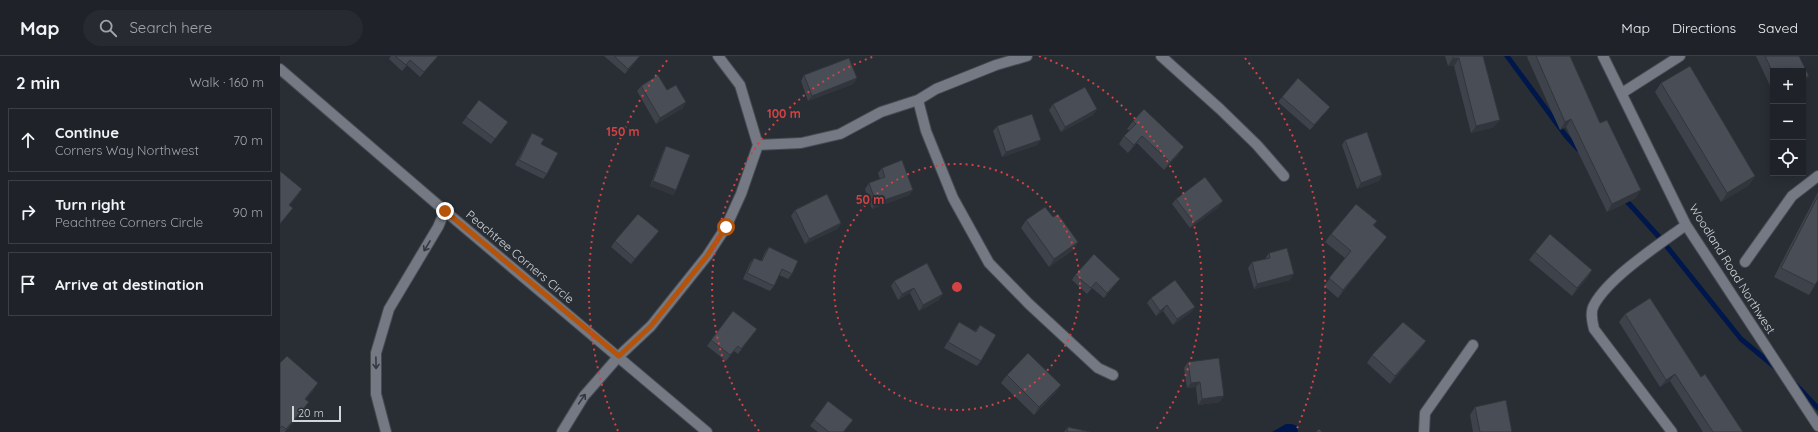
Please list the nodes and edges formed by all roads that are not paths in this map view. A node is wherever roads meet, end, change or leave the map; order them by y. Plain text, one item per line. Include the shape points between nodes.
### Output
1 (718, 56) edge
2 (1027, 56) edge
3 (1161, 56) edge
4 (1603, 56) edge
5 (1680, 56) edge
6 (280, 69) edge
7 (1622, 93) junction
8 (918, 100) junction
9 (758, 144) junction
10 (1284, 176) dead end
11 (1818, 176) edge
12 (445, 211) junction
13 (1686, 224) junction
14 (1745, 262) dead end
15 (1473, 345) dead end
16 (619, 356) junction
17 (1113, 375) dead end
18 (1818, 426) edge
19 (386, 432) edge
20 (562, 432) edge
21 (707, 432) edge
22 (1424, 432) edge
23 (1672, 432) edge

1 - 9 street via 740,85
2 - 8 street via 996,65 936,89
3 - 10 street via 1220,109
4 - 7 street, Woodland Road Northwest
5 - 7 street
6 - 12 street, Peachtree Corners Circle
7 - 13 street, Woodland Road Northwest
8 - 9 street via 880,112 840,134 801,143
8 - 17 street via 926,131 953,198 989,263 1098,368
9 - 16 street via 741,194 726,227 707,256 651,326
11 - 14 street via 1792,196
12 - 16 street, Peachtree Corners Circle
12 -> 19 street via 389,309 376,353 376,394
13 - 18 street, Woodland Road Northwest
13 - 23 street via 1614,279 1593,305 1591,317 1594,329
15 - 22 street via 1425,413
20 -> 16 street via 584,396
16 - 21 street, Peachtree Corners Circle

